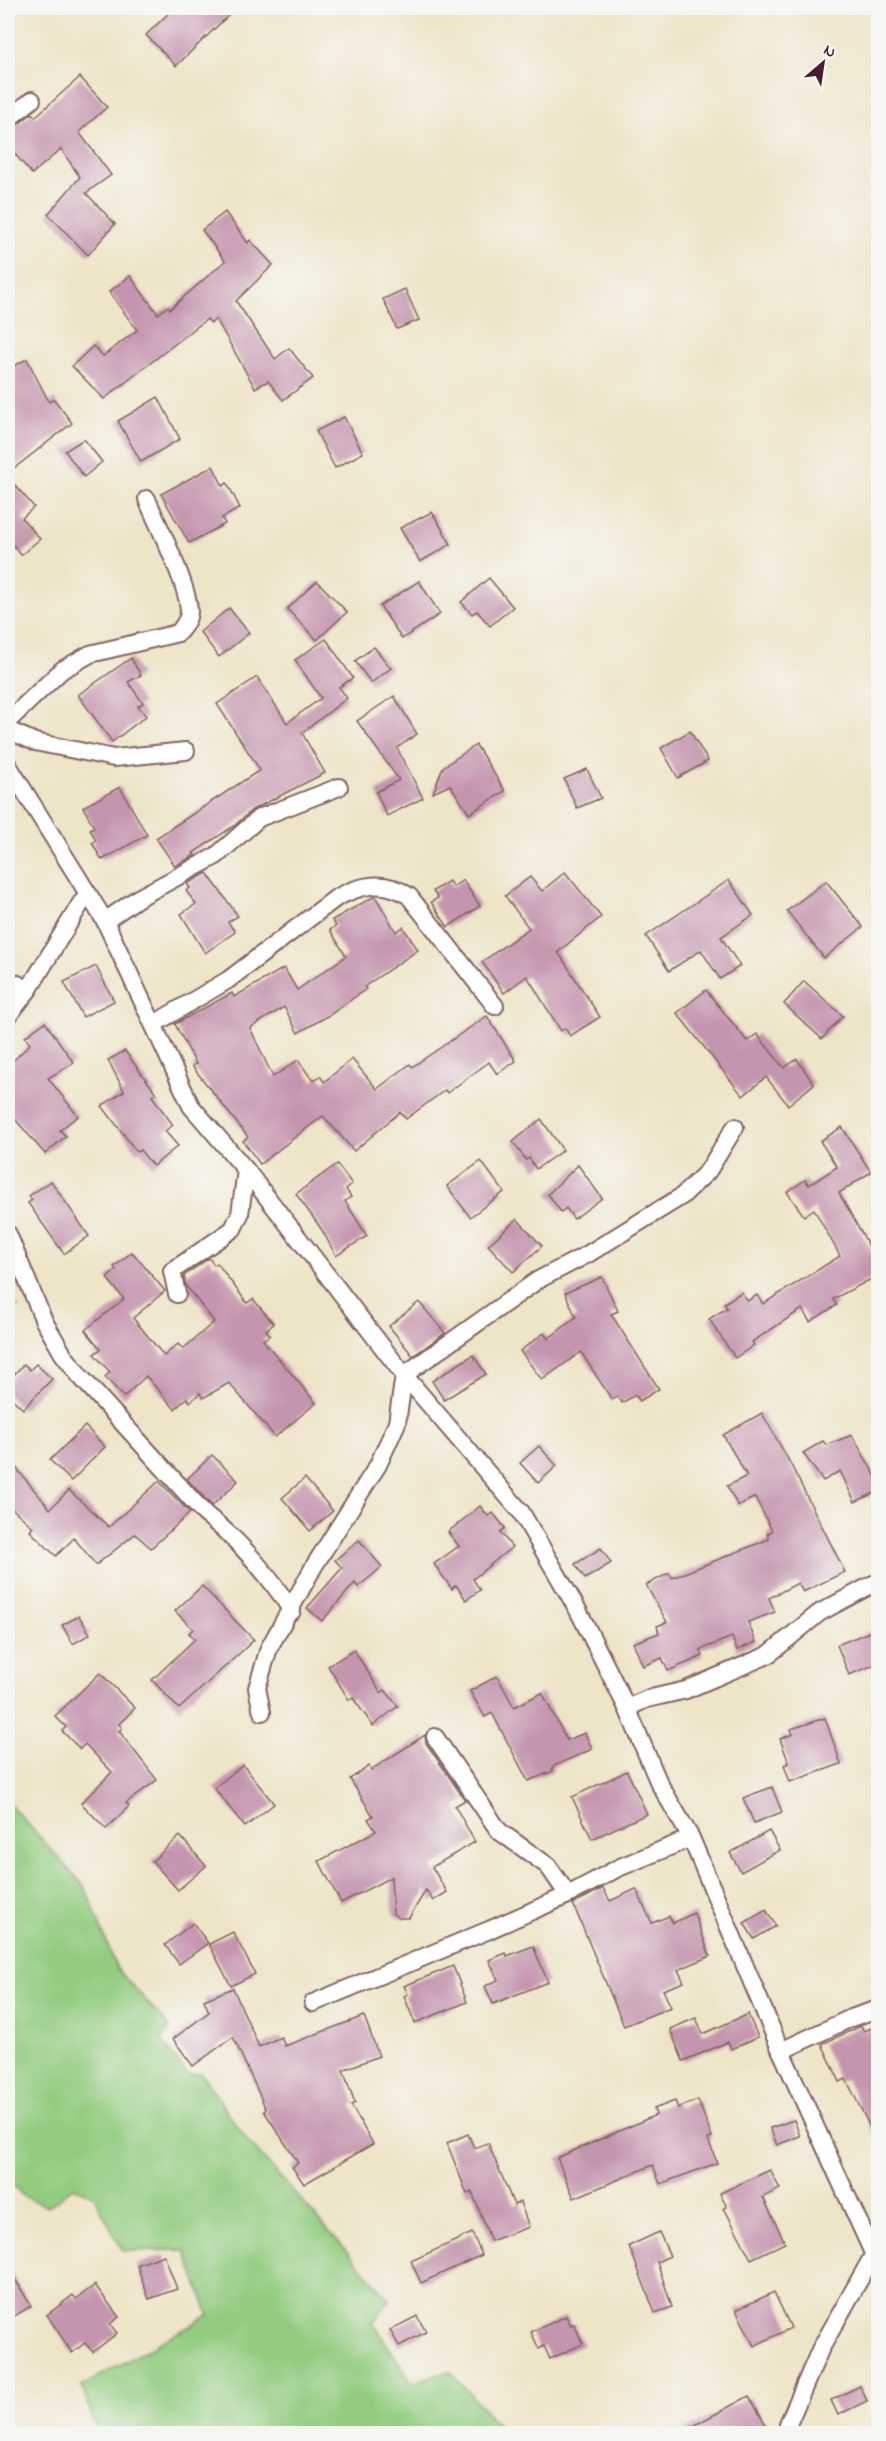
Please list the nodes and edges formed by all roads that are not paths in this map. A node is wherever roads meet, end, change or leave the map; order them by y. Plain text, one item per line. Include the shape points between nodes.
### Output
1 (32, 100) dead end
2 (8, 119) edge
3 (147, 499) dead end
4 (8, 721) edge
5 (8, 730) edge
6 (186, 751) dead end
7 (8, 765) edge
8 (339, 787) dead end
9 (89, 895) junction
10 (105, 921) junction
11 (8, 980) edge
12 (29, 989) junction
13 (495, 1006) dead end
14 (8, 1016) edge
15 (154, 1024) junction
16 (735, 1127) dead end
17 (246, 1170) junction
18 (8, 1234) edge
19 (177, 1294) dead end
20 (404, 1375) junction
21 (873, 1584) dead end
22 (292, 1611) junction
23 (627, 1708) junction
24 (262, 1712) dead end
25 (435, 1737) dead end
26 (691, 1838) junction
27 (568, 1895) junction
28 (313, 2003) dead end
29 (879, 2009) edge
30 (781, 2051) junction
31 (877, 2256) edge
32 (788, 2433) edge

1 - 2 street
3 - 4 street via 180,579 189,611 186,623 178,633 90,654 62,670
5 - 6 street via 35,742 114,758
7 - 9 street
8 - 10 street via 259,818 216,856 138,898
9 - 10 street
9 - 12 street
10 - 15 street
11 - 12 street
12 - 14 street
13 - 15 street via 409,896 398,889 377,885 356,888 336,898 228,980
15 - 17 street via 191,1106
16 - 20 street via 708,1171 682,1196 538,1280
17 - 19 street via 240,1214 233,1229 172,1271
17 - 20 street
18 - 22 street via 44,1321 79,1376 274,1583
20 - 22 street via 397,1423 378,1465 314,1566
20 - 23 street via 521,1512 579,1612
21 - 23 street via 819,1613 768,1655 686,1690
22 - 24 street via 269,1648 260,1678
23 - 26 street via 659,1783
25 - 27 street via 499,1831 549,1866
26 - 27 street via 618,1868
26 - 30 street
27 - 28 street
29 - 30 street
30 - 31 street
31 - 32 street via 820,2350 788,2424

